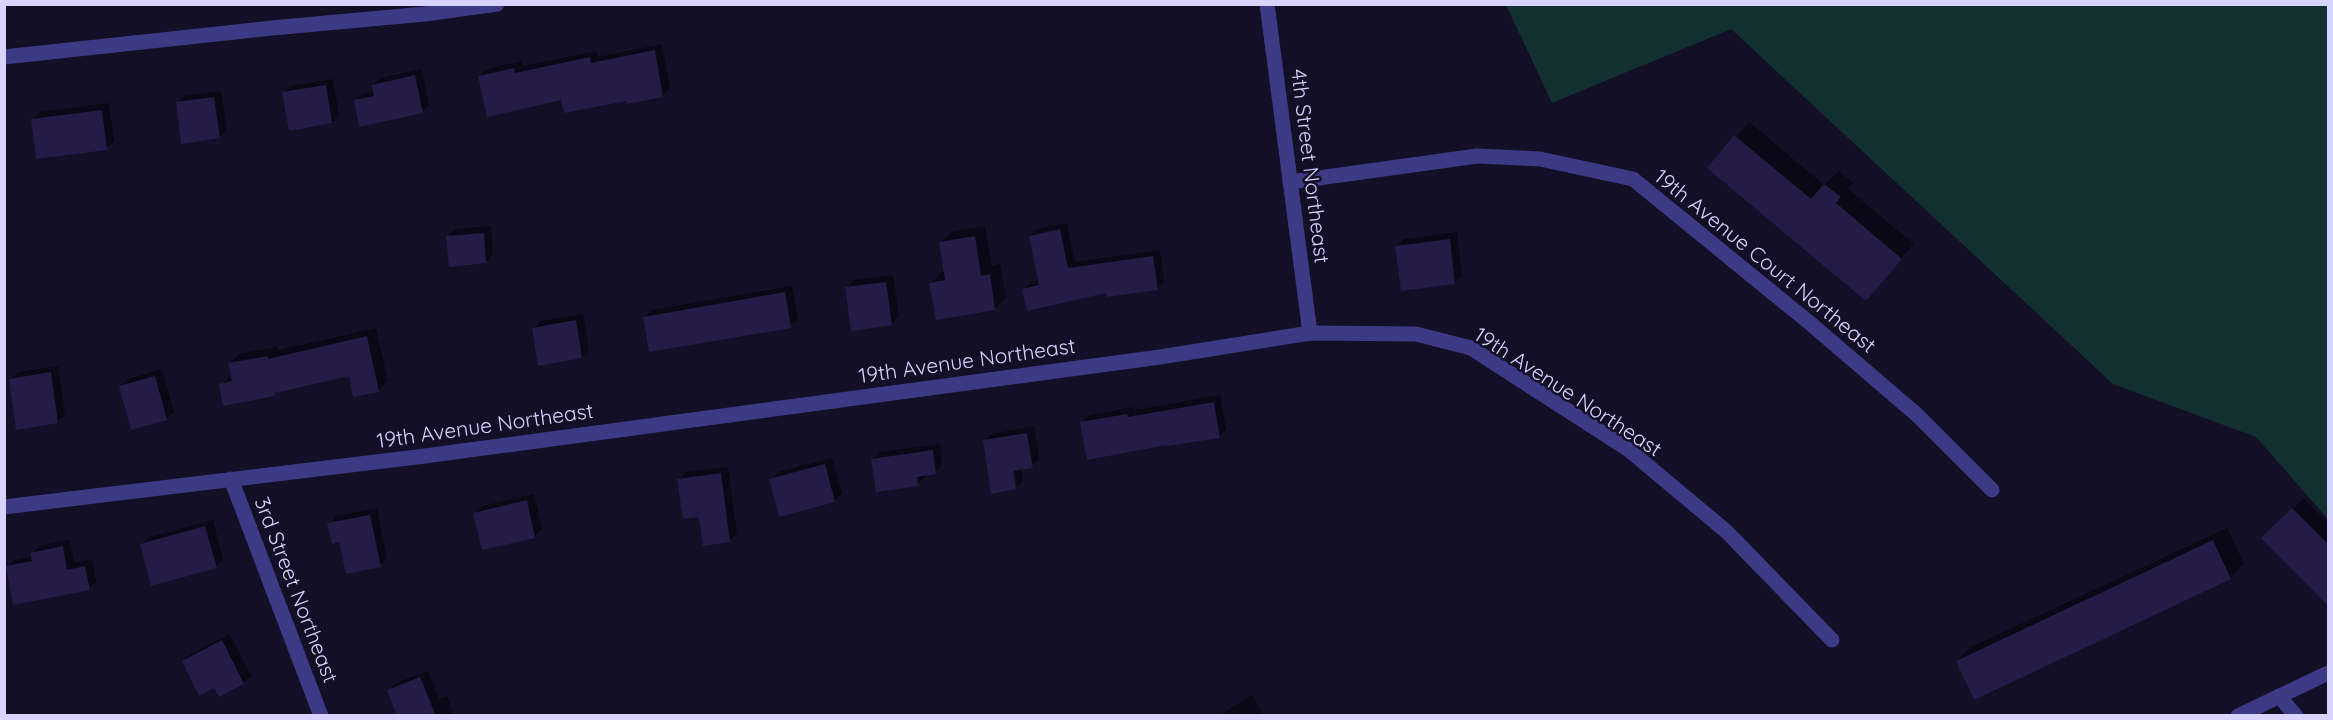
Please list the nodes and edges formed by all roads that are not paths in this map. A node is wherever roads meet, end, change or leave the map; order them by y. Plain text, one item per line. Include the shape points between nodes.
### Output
1 (497, 4) edge
2 (1267, 4) edge
3 (4, 57) edge
4 (1290, 182) junction
5 (1310, 333) junction
6 (231, 479) junction
7 (1992, 490) dead end
8 (4, 507) edge
9 (1832, 640) dead end
10 (2328, 673) edge
11 (2279, 696) junction
12 (321, 716) edge
13 (2238, 716) edge
14 (2296, 716) edge

1 - 3 street
2 - 4 street, 4th Street Northeast
4 - 5 street, 4th Street Northeast
4 - 7 street, 19th Avenue Court Northeast via 1477,156 1540,159 1633,179 1917,414
5 - 6 street, 19th Avenue Northeast via 425,456
5 - 9 street, 19th Avenue Northeast via 1416,333 1471,348 1629,450 1727,532
6 - 8 street, 19th Avenue Northeast
6 - 12 street, 3rd Street Northeast
10 - 11 street
11 - 13 street
11 - 14 street

